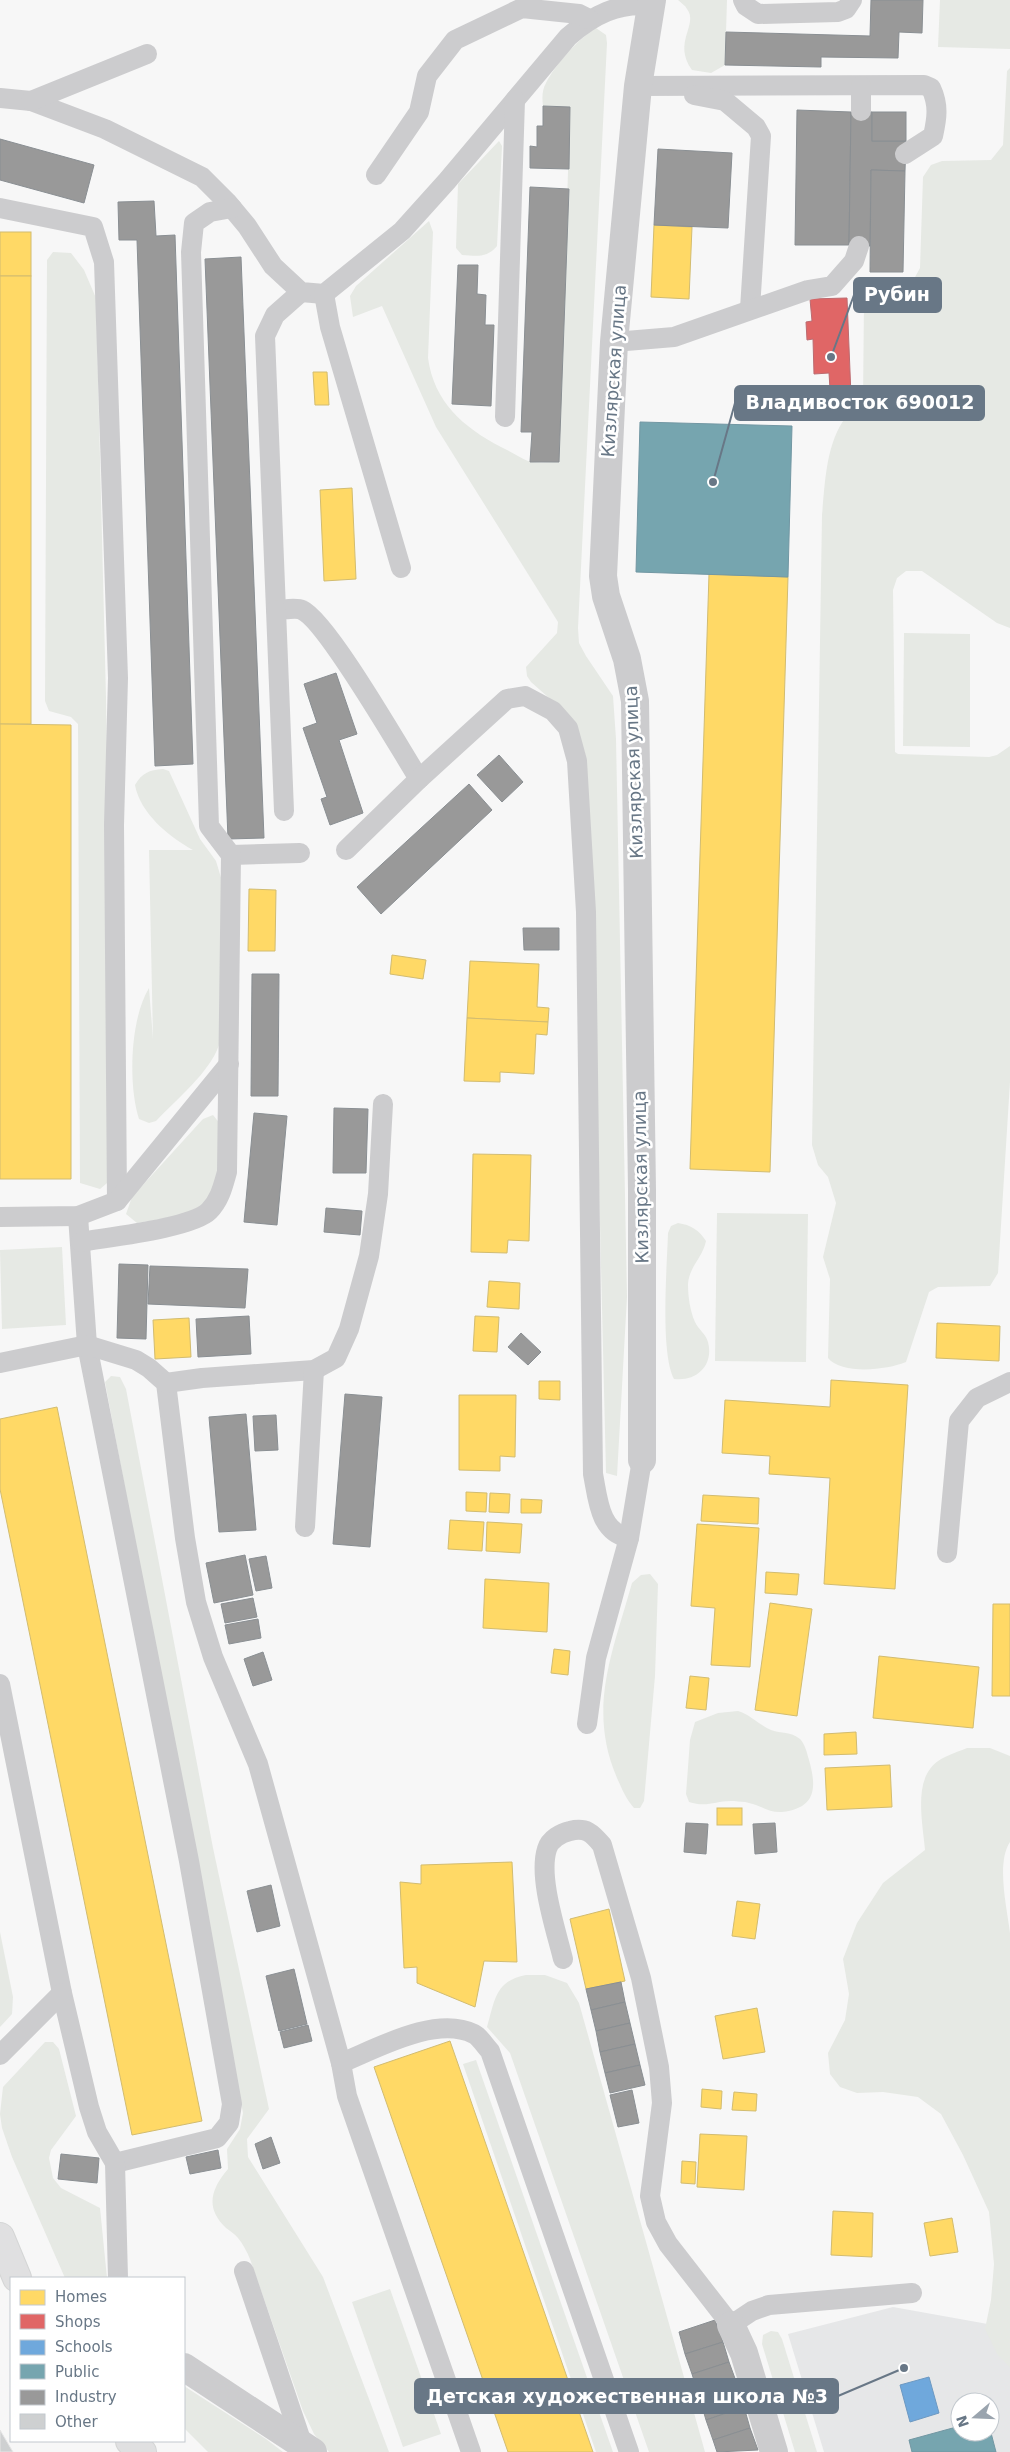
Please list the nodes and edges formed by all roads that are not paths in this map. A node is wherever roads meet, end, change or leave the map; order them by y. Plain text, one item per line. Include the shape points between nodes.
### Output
1 (743, 0) edge
2 (852, 0) edge
3 (652, 3) edge
4 (589, 19) junction
5 (148, 54) dead end
6 (638, 86) junction
7 (861, 86) junction
8 (0, 98) edge
9 (515, 100) junction
10 (31, 101) junction
11 (861, 111) dead end
12 (905, 154) dead end
13 (376, 175) dead end
14 (0, 208) edge
15 (232, 208) junction
16 (859, 246) dead end
17 (301, 292) junction
18 (324, 294) junction
19 (750, 309) junction
20 (614, 342) junction
21 (505, 417) dead end
22 (401, 568) dead end
23 (276, 610) junction
24 (419, 779) junction
25 (284, 811) dead end
26 (346, 850) dead end
27 (300, 853) dead end
28 (231, 855) junction
29 (229, 1064) junction
30 (382, 1104) dead end
31 (117, 1201) junction
32 (0, 1216) edge
33 (78, 1216) junction
34 (81, 1242) junction
35 (87, 1345) junction
36 (0, 1363) edge
37 (314, 1370) junction
38 (1010, 1382) edge
39 (166, 1383) junction
40 (642, 1460) joint
41 (305, 1527) dead end
42 (629, 1538) junction
43 (947, 1553) dead end
44 (0, 1684) edge
45 (587, 1724) dead end
46 (563, 1960) dead end
47 (62, 1993) junction
48 (0, 2055) edge
49 (340, 2063) junction
50 (115, 2163) junction
51 (244, 2271) dead end
52 (118, 2277) edge
53 (912, 2293) dead end
54 (732, 2325) junction
55 (185, 2368) edge
56 (131, 2442) edge
57 (308, 2448) edge
58 (142, 2452) edge
59 (471, 2452) edge
60 (629, 2452) edge
61 (774, 2452) edge

1 - 2 lane via 758,14 838,12 846,9
3 - 4 lane via 616,8
3 - 6 street, Кизлярская улица
4 - 9 lane via 568,38
4 - 13 lane via 579,14 522,8 455,40 426,76 419,112
5 - 10 lane
6 - 7 lane
6 - 19 lane via 725,101 756,127 761,136
6 - 20 street, Кизлярская улица
7 - 11 lane
7 - 12 lane via 924,85 931,88 938,112 933,136
8 - 10 lane
9 - 18 lane via 402,231
9 - 21 lane
10 - 15 lane via 104,129 202,178
14 - 31 lane via 93,227 104,262 118,678 114,825
15 - 17 lane via 273,266
15 - 28 lane via 210,212 194,223 191,252 209,826
16 - 19 lane via 854,261 832,286 808,290
17 - 18 lane
17 - 23 lane via 274,315 265,336
18 - 22 lane via 330,327
19 - 20 lane via 674,336
20 - 40 street, Кизлярская улица via 603,576 606,596 627,659 635,701
23 - 24 lane via 301,609 317,621
23 - 25 lane
24 - 26 lane
24 - 42 lane via 507,699 525,696 553,711 568,728 577,760 586,912 593,1474 600,1511 611,1531
27 - 28 lane
28 - 29 lane
29 - 31 lane
29 - 34 lane via 227,1172 219,1197 209,1211 192,1221
30 - 37 lane via 378,1194 369,1256 349,1330 336,1358
31 - 33 lane
32 - 33 lane
33 - 34 lane
34 - 35 lane
35 - 36 lane
35 - 39 lane via 136,1360
35 - 50 lane via 189,1861 232,2104 229,2123 218,2138
37 - 39 lane
37 - 41 lane
38 - 43 lane via 977,1398 959,1421
39 - 49 lane via 196,1602 213,1657 258,1764
40 - 42 lane
42 - 45 lane via 596,1658
44 - 47 lane
46 - 54 lane via 546,1882 547,1847 560,1834 581,1828 592,1832 602,1845 641,1978 659,2067 662,2103 650,2196 656,2222 668,2244
47 - 48 lane
47 - 50 lane via 89,2107 97,2132
49 - 59 lane via 348,2096
49 - 60 lane via 420,2032 446,2026 476,2034 490,2051
50 - 52 lane
51 - 57 lane
53 - 54 lane via 769,2305 752,2311
54 - 61 street via 744,2353
55 - 57 street
56 - 58 main road

